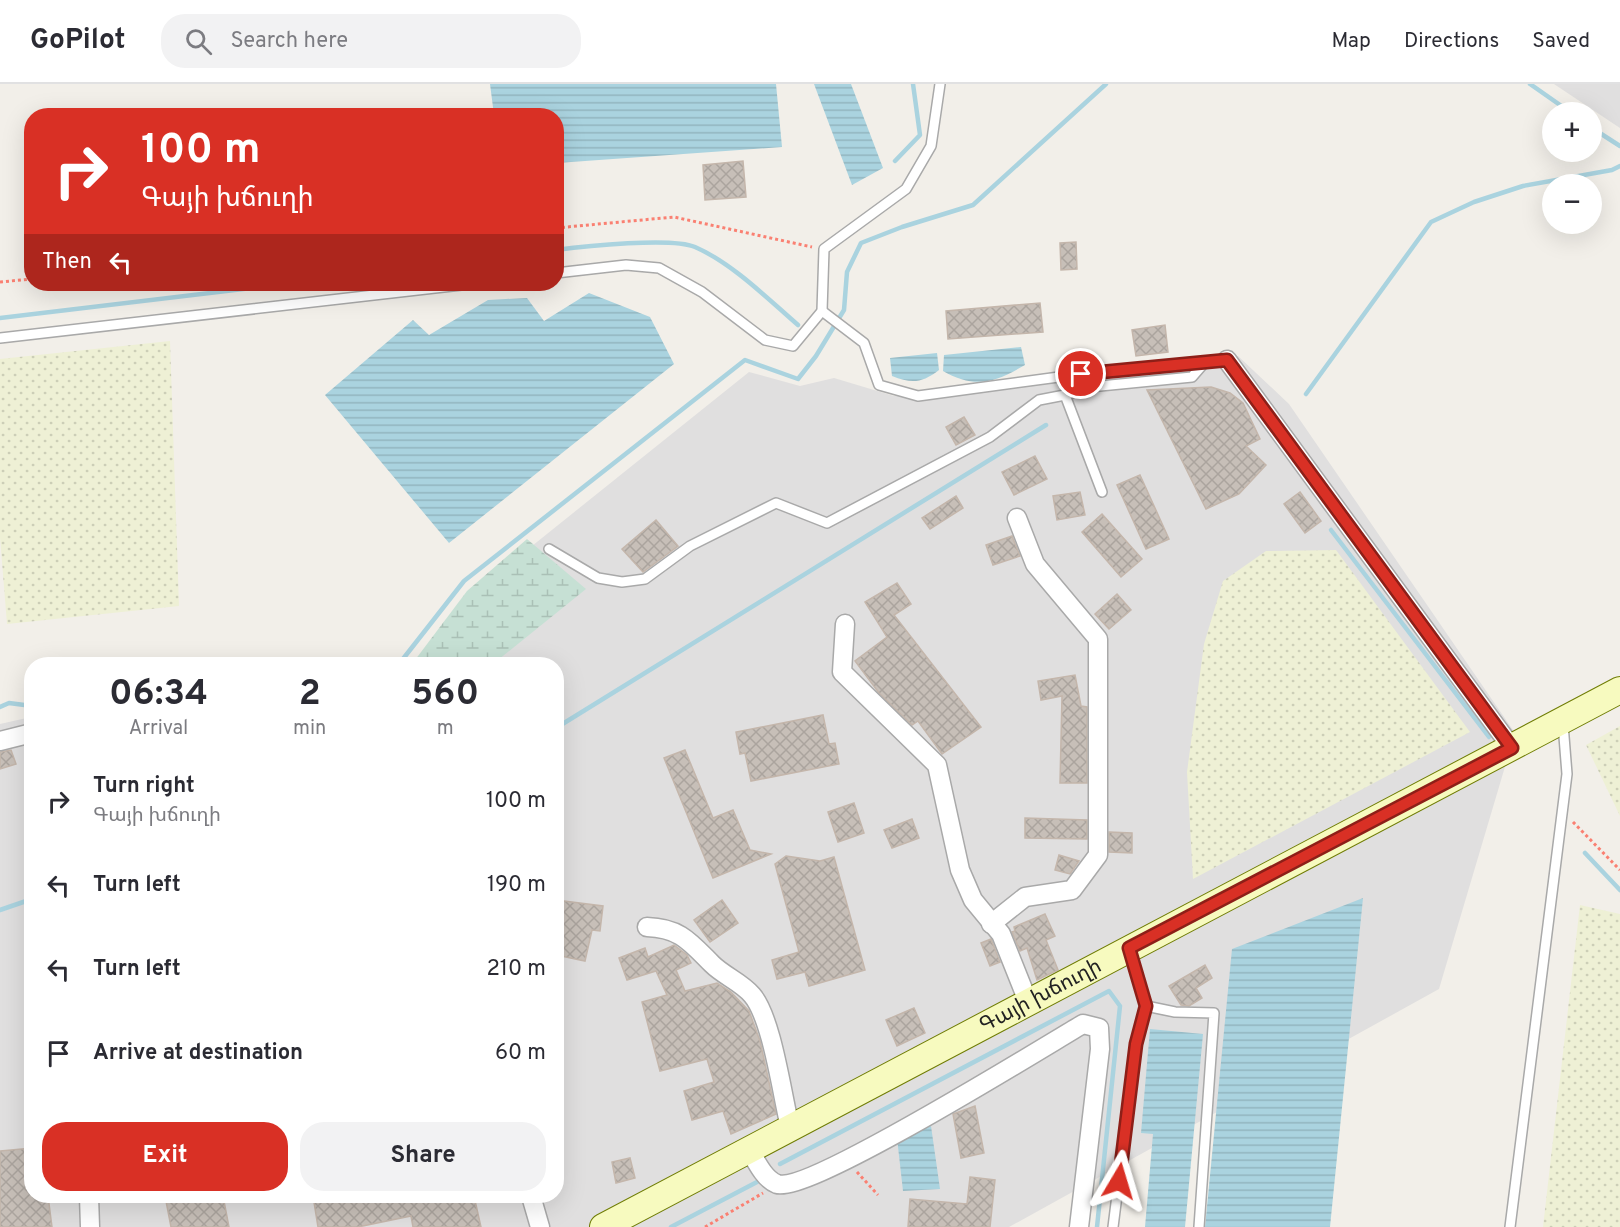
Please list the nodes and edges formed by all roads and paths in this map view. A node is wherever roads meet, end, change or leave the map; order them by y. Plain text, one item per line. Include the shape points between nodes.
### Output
1 (940, 84) edge
2 (564, 227) edge
3 (824, 249) junction
4 (564, 272) edge
5 (24, 280) edge
6 (0, 282) edge
7 (409, 291) edge
8 (825, 313) junction
9 (0, 338) edge
10 (1227, 360) joint
11 (1205, 362) junction
12 (1065, 395) junction
13 (1102, 492) dead end
14 (1017, 518) dead end
15 (549, 549) dead end
16 (845, 624) dead end
17 (1620, 690) edge
18 (1563, 722) junction
19 (24, 735) edge
20 (0, 741) edge
21 (1512, 748) junction
22 (1561, 810) junction
23 (1620, 870) edge
24 (991, 924) junction
25 (647, 927) dead end
26 (1129, 948) junction
27 (1029, 1004) junction
28 (1146, 1006) junction
29 (790, 1127) junction
30 (749, 1149) junction
31 (847, 1161) junction
32 (779, 1184) junction
33 (878, 1196) dead end
34 (89, 1203) edge
35 (533, 1203) edge
36 (90, 1227) edge
37 (540, 1227) edge
38 (603, 1227) edge
39 (705, 1227) edge
40 (1079, 1227) edge
41 (1113, 1227) edge
42 (1199, 1227) edge
43 (1510, 1227) edge

1 - 3 lane via 931,146 906,189
2 - 3 path via 674,217
3 - 8 lane
4 - 8 lane via 626,265 659,268 702,292 765,340 792,346
5 - 6 path
7 - 9 lane
8 - 11 lane via 864,343 879,385 918,396
10 - 11 lane
10 - 21 street
11 - 12 lane via 1192,377 1090,387
12 - 13 lane
12 - 15 lane via 1039,400 990,437 827,523 776,503 690,546 645,579 622,582 598,578
14 - 24 street via 1035,564 1098,639 1098,855 1072,890 1025,897
16 - 24 street via 842,672 937,765 960,870 973,900
17 - 18 main road, Գայի խճուղի
18 - 21 main road, Գայի խճուղի
18 - 22 lane via 1567,774
19 - 20 street
21 - 26 main road, Գայի խճուղի
22 - 23 path
22 - 43 lane
24 - 27 street via 1001,934
25 - 29 street via 668,928 686,938 718,970 755,997 768,1033
26 - 27 main road, Գայի խճուղի
26 - 28 lane
27 - 29 main road, Գայի խճուղի
28 - 41 lane via 1136,1044
28 - 42 lane via 1214,1013
29 - 30 main road, Գայի խճուղի
30 - 32 street via 767,1178
30 - 38 main road, Գայի խճուղի
31 - 32 street via 792,1183
31 - 33 path
31 - 40 street via 1083,1024 1099,1028 1100,1049
32 - 39 path
34 - 36 street
35 - 37 street

